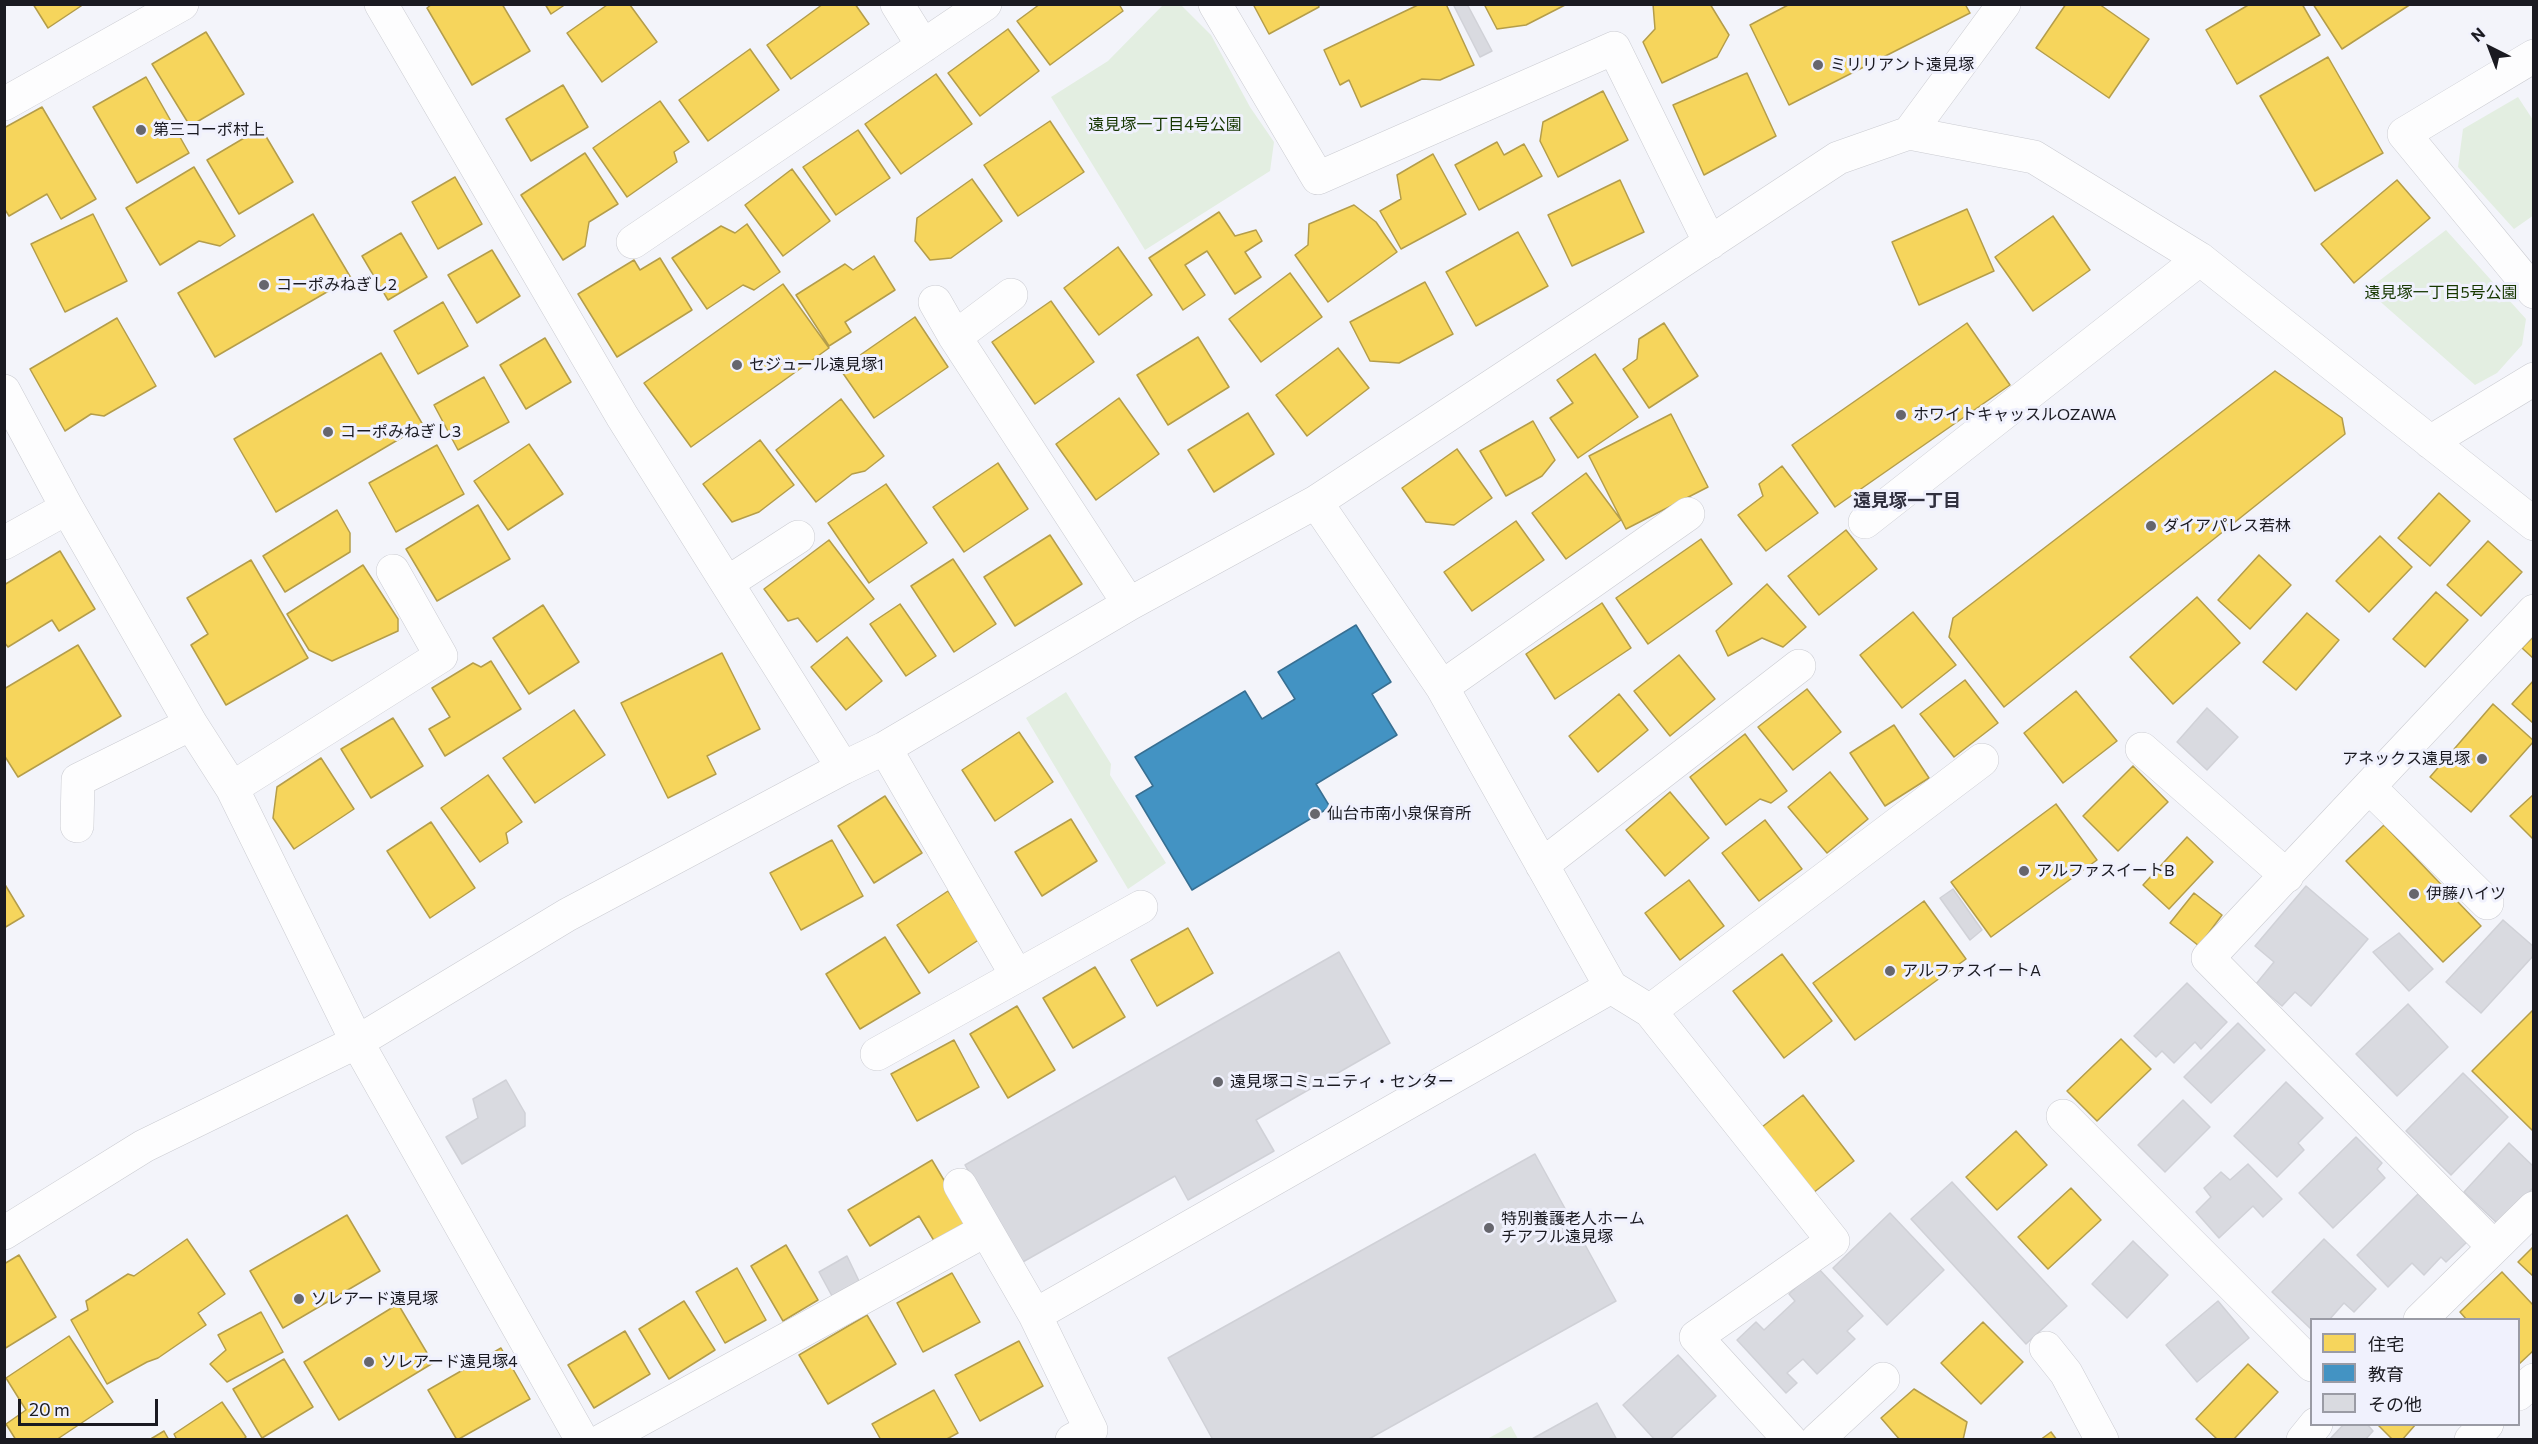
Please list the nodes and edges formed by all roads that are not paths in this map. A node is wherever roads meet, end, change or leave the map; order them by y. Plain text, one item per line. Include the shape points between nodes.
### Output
1 (182, 4) edge
2 (381, 4) edge
3 (897, 4) edge
4 (985, 4) edge
5 (1215, 4) edge
6 (2004, 4) edge
7 (923, 46) junction
8 (2534, 56) edge
9 (4, 104) edge
10 (1909, 133) junction
11 (633, 242) dead end
12 (1710, 243) junction
13 (2200, 259) junction
14 (2534, 292) edge
15 (1011, 295) dead end
16 (935, 302) dead end
17 (955, 337) junction
18 (2534, 379) edge
19 (4, 391) edge
20 (2430, 442) junction
21 (1316, 502) junction
22 (68, 508) junction
23 (1688, 514) dead end
24 (1865, 522) dead end
25 (2534, 524) edge
26 (798, 537) dead end
27 (4, 543) edge
28 (393, 571) dead end
29 (727, 583) junction
30 (1129, 604) junction
31 (2534, 610) edge
32 (1799, 666) dead end
33 (1442, 687) junction
34 (190, 724) junction
35 (885, 748) junction
36 (2142, 749) dead end
37 (1982, 760) dead end
38 (843, 768) junction
39 (2369, 787) junction
40 (232, 788) junction
41 (77, 826) dead end
42 (1542, 865) junction
43 (2286, 876) junction
44 (2487, 903) dead end
45 (1141, 907) dead end
46 (1017, 976) junction
47 (1611, 987) junction
48 (1650, 1011) junction
49 (357, 1042) junction
50 (877, 1054) dead end
51 (2063, 1116) dead end
52 (960, 1185) dead end
53 (2534, 1208) edge
54 (984, 1231) junction
55 (4, 1233) edge
56 (2494, 1247) junction
57 (1035, 1315) junction
58 (2422, 1318) edge
59 (2046, 1348) dead end
60 (2310, 1363) edge
61 (1883, 1379) dead end
62 (2534, 1380) edge
63 (2520, 1392) edge
64 (2315, 1426) edge
65 (2486, 1426) edge
66 (582, 1440) edge
67 (603, 1440) edge
68 (1072, 1440) edge
69 (1790, 1440) edge
70 (1817, 1440) edge
71 (2102, 1440) edge
72 (2303, 1440) edge
73 (2471, 1440) edge

1 - 9 street
2 - 29 street via 622,416
3 - 7 street
4 - 7 street
5 - 12 street via 1318,178 1614,48
6 - 10 street
7 - 11 street
8 - 14 street via 2403,134
10 - 12 street via 1838,158
10 - 13 street via 2034,157
12 - 21 street
13 - 20 street
13 - 24 street
15 - 17 street
16 - 17 street
17 - 30 street
18 - 20 street
19 - 22 street
20 - 25 street
21 - 30 street
21 - 33 street
22 - 27 street
22 - 34 street
23 - 33 street
26 - 29 street
28 - 40 street via 441,656
29 - 38 street
30 - 35 street
31 - 39 street
32 - 42 street
33 - 42 street
34 - 40 street
34 - 41 street via 78,780
35 - 38 street
35 - 46 street
36 - 43 street
37 - 48 street
38 - 49 street via 567,915
39 - 43 street
39 - 44 street
40 - 49 street
42 - 47 street
43 - 56 street via 2208,958
45 - 46 street
46 - 50 street
47 - 48 street
47 - 57 street
48 - 69 street via 1833,1241 1696,1336
49 - 55 street via 144,1146
49 - 66 street
51 - 60 street
52 - 54 street
53 - 56 street
54 - 57 street
54 - 67 street
56 - 58 street
57 - 68 street via 1090,1430
59 - 71 street via 2066,1373
61 - 70 street
62 - 63 street
64 - 72 street
65 - 73 street

